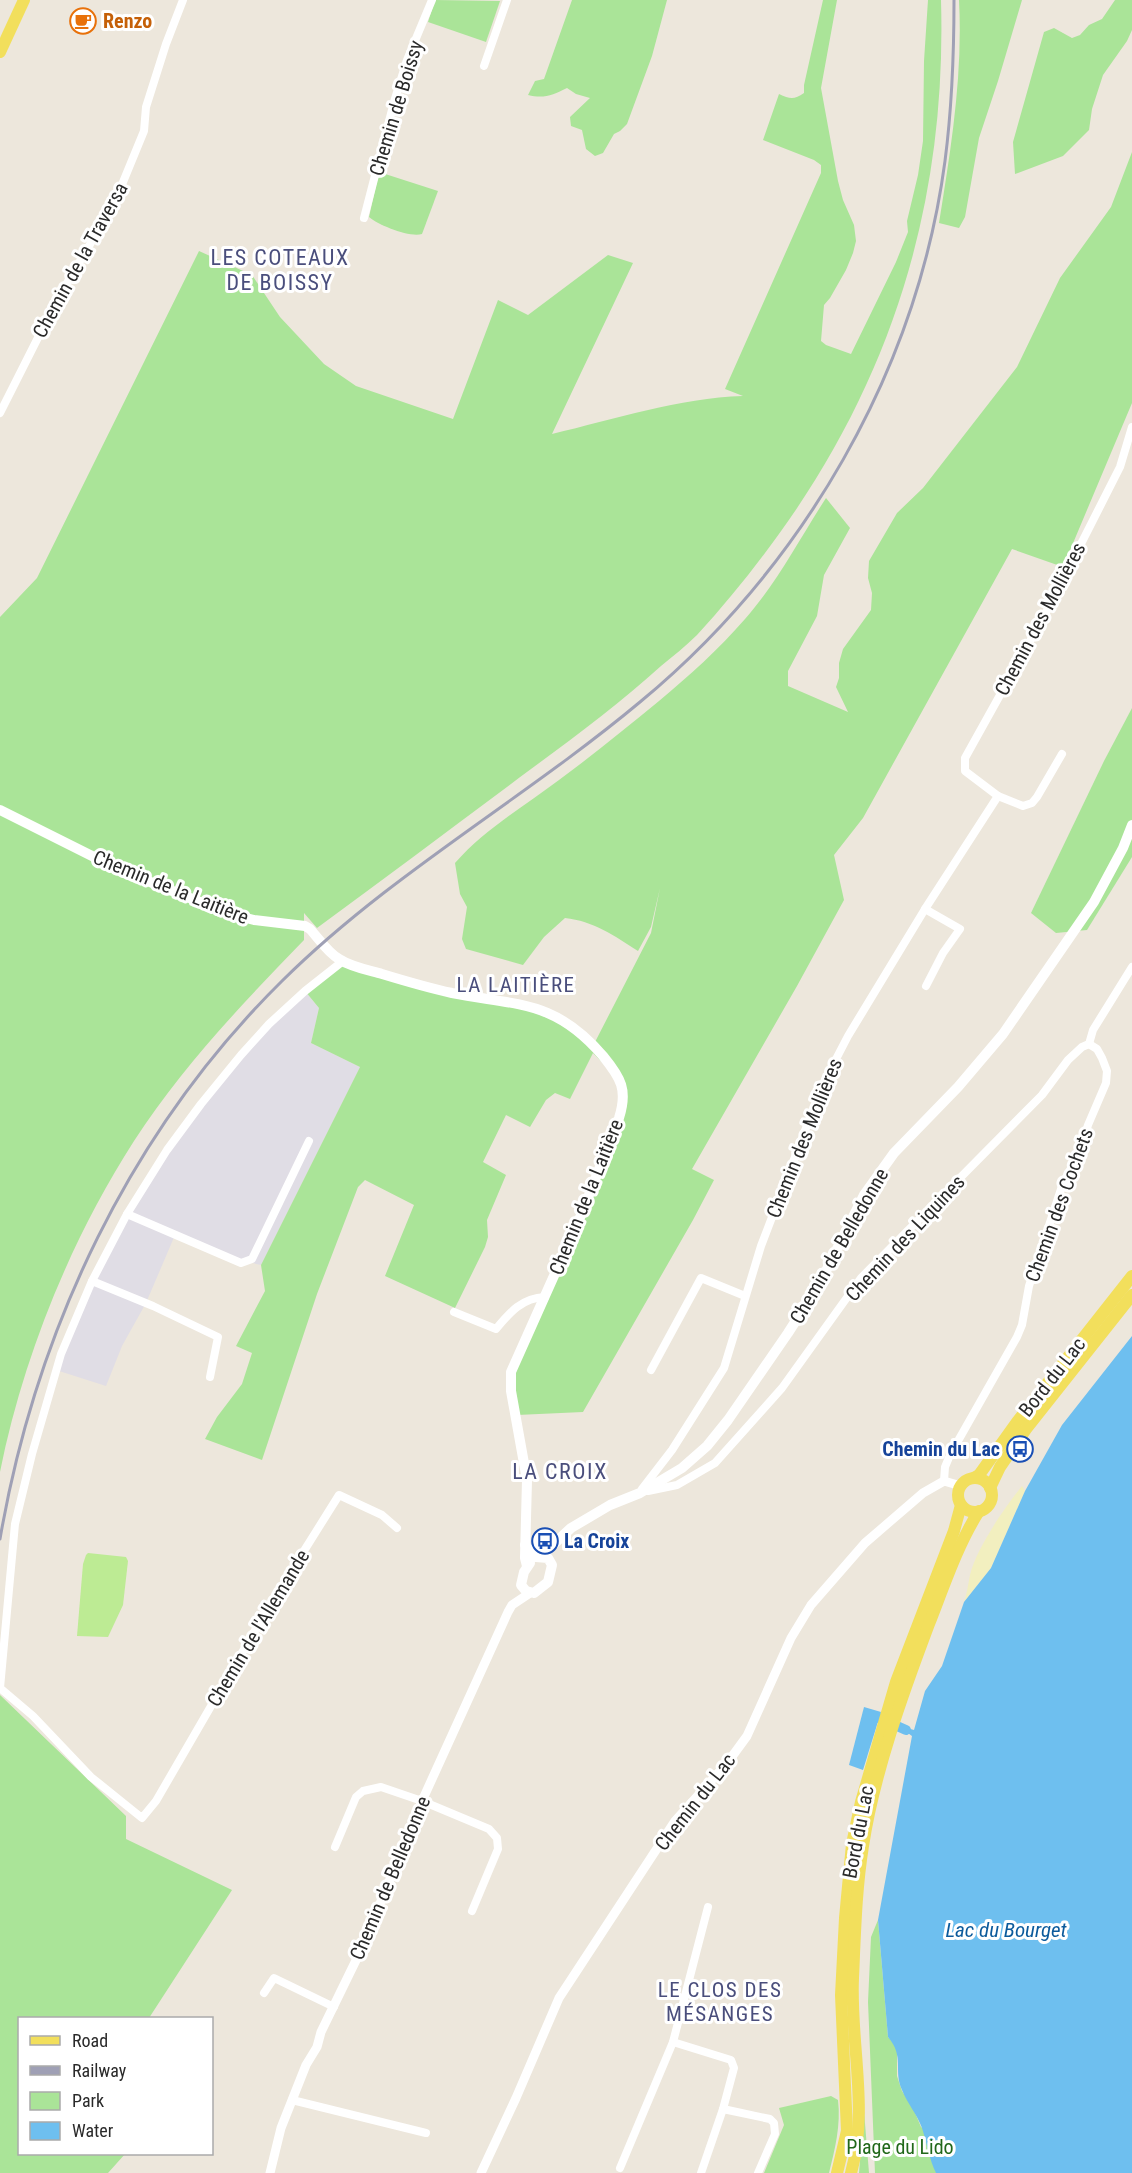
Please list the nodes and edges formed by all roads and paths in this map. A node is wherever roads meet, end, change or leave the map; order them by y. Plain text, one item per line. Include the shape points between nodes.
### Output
1 (24, 0) edge
2 (183, 0) edge
3 (432, 0) edge
4 (507, 0) edge
5 (0, 52) edge
6 (484, 66) dead end
7 (364, 218) dead end
8 (0, 412) edge
9 (1132, 428) edge
10 (1062, 754) dead end
11 (998, 796) junction
12 (0, 810) edge
13 (1132, 825) edge
14 (925, 909) junction
15 (340, 960) junction
16 (1132, 967) edge
17 (926, 986) dead end
18 (1089, 1044) junction
19 (309, 1141) dead end
20 (127, 1214) junction
21 (1132, 1276) edge
22 (92, 1281) junction
23 (1132, 1294) edge
24 (745, 1296) junction
25 (545, 1297) junction
26 (454, 1312) dead end
27 (651, 1370) dead end
28 (210, 1377) dead end
29 (974, 1478) junction
30 (944, 1481) junction
31 (961, 1486) junction
32 (990, 1488) junction
33 (640, 1493) junction
34 (961, 1505) junction
35 (979, 1511) junction
36 (397, 1528) dead end
37 (525, 1545) junction
38 (542, 1558) junction
39 (527, 1566) junction
40 (521, 1585) junction
41 (530, 1593) junction
42 (512, 1605) junction
43 (889, 1723) junction
44 (422, 1801) junction
45 (335, 1846) dead end
46 (708, 1907) dead end
47 (472, 1911) dead end
48 (264, 1993) dead end
49 (334, 2007) junction
50 (673, 2042) junction
51 (292, 2100) junction
52 (723, 2109) junction
53 (426, 2133) dead end
54 (620, 2168) dead end
55 (270, 2173) edge
56 (481, 2173) edge
57 (701, 2173) edge
58 (758, 2173) edge
59 (837, 2173) edge
60 (850, 2173) edge

1 - 5 main road
2 - 8 street, Chemin de la Traversa via 146,107 144,131 114,204 58,298
3 - 7 street, Chemin de Boissy via 407,60
4 - 6 street
9 - 11 street, Chemin des Mollières via 1120,467 1049,607 964,758 965,771
10 - 11 street, Chemin des Mollières via 1032,802 1023,806
11 - 14 street, Chemin des Mollières
12 - 15 main road, Chemin de la Laitière via 118,869 227,913 269,923 300,924
13 - 33 main road, Chemin de Belledonne via 1094,902 1003,1034 894,1153 864,1195 820,1282 728,1420 682,1468
14 - 17 street via 960,929
14 - 24 street, Chemin des Mollières via 822,1086
15 - 20 street via 241,1054 167,1150
15 - 25 main road, Chemin de la Laitière via 452,993 545,1010 584,1036 617,1075 623,1091 619,1118
16 - 18 street via 1093,1030
18 - 30 street, Chemin des Cochets via 1097,1049 1105,1065 1104,1090 1080,1152 1063,1183 1033,1272 1017,1338 950,1455
18 - 33 street, Chemin des Liquines via 1068,1060 1042,1095 861,1278 782,1388 715,1463 677,1485
19 - 20 street via 252,1259 241,1263
20 - 22 street
21 - 29 main road, Bord du Lac
22 - 28 street via 218,1337
22 - 36 street, Chemin de l'Allemande via 61,1354 15,1524 0,1688 33,1716 91,1777 142,1818 161,1793 265,1613 339,1495 382,1515
23 - 32 main road, Bord du Lac via 1026,1429
24 - 27 street via 701,1278
24 - 33 street, Chemin des Mollières via 724,1368
25 - 26 street via 523,1302 496,1329
25 - 37 main road, Chemin de la Laitière via 515,1361 510,1382 528,1480
29 - 31 main road
29 - 32 main road
30 - 31 street
30 - 56 street, Chemin du Lac via 923,1493 865,1543 812,1605 791,1638 747,1736 675,1821 559,1998
31 - 34 main road
32 - 35 main road via 990,1503
33 - 38 main road, Chemin de Belledonne via 571,1528
34 - 35 main road via 969,1511
34 - 43 main road, Bord du Lac via 907,1653
35 - 43 main road, Bord du Lac
37 - 38 main road
37 - 39 main road, Chemin de la Laitière
38 - 39 main road
38 - 41 main road via 552,1570 548,1582
39 - 40 main road
40 - 41 main road
40 - 42 street, Chemin de Belledonne
41 - 42 street
42 - 44 street, Chemin de Belledonne
43 - 59 main road, Bord du Lac via 861,1802 848,1875 841,1995 847,2124
43 - 60 main road, Bord du Lac via 859,1882 852,2003 859,2118
44 - 45 street via 381,1787 363,1791 351,1806
44 - 47 street via 489,1829 497,1838 496,1856
44 - 49 street, Chemin de Belledonne
46 - 50 street
48 - 49 street via 274,1978
49 - 51 street, Chemin de Belledonne
50 - 52 street via 734,2063
50 - 54 street
51 - 53 street
51 - 55 street, Chemin de Belledonne
52 - 57 street
52 - 58 street via 774,2123 775,2134

